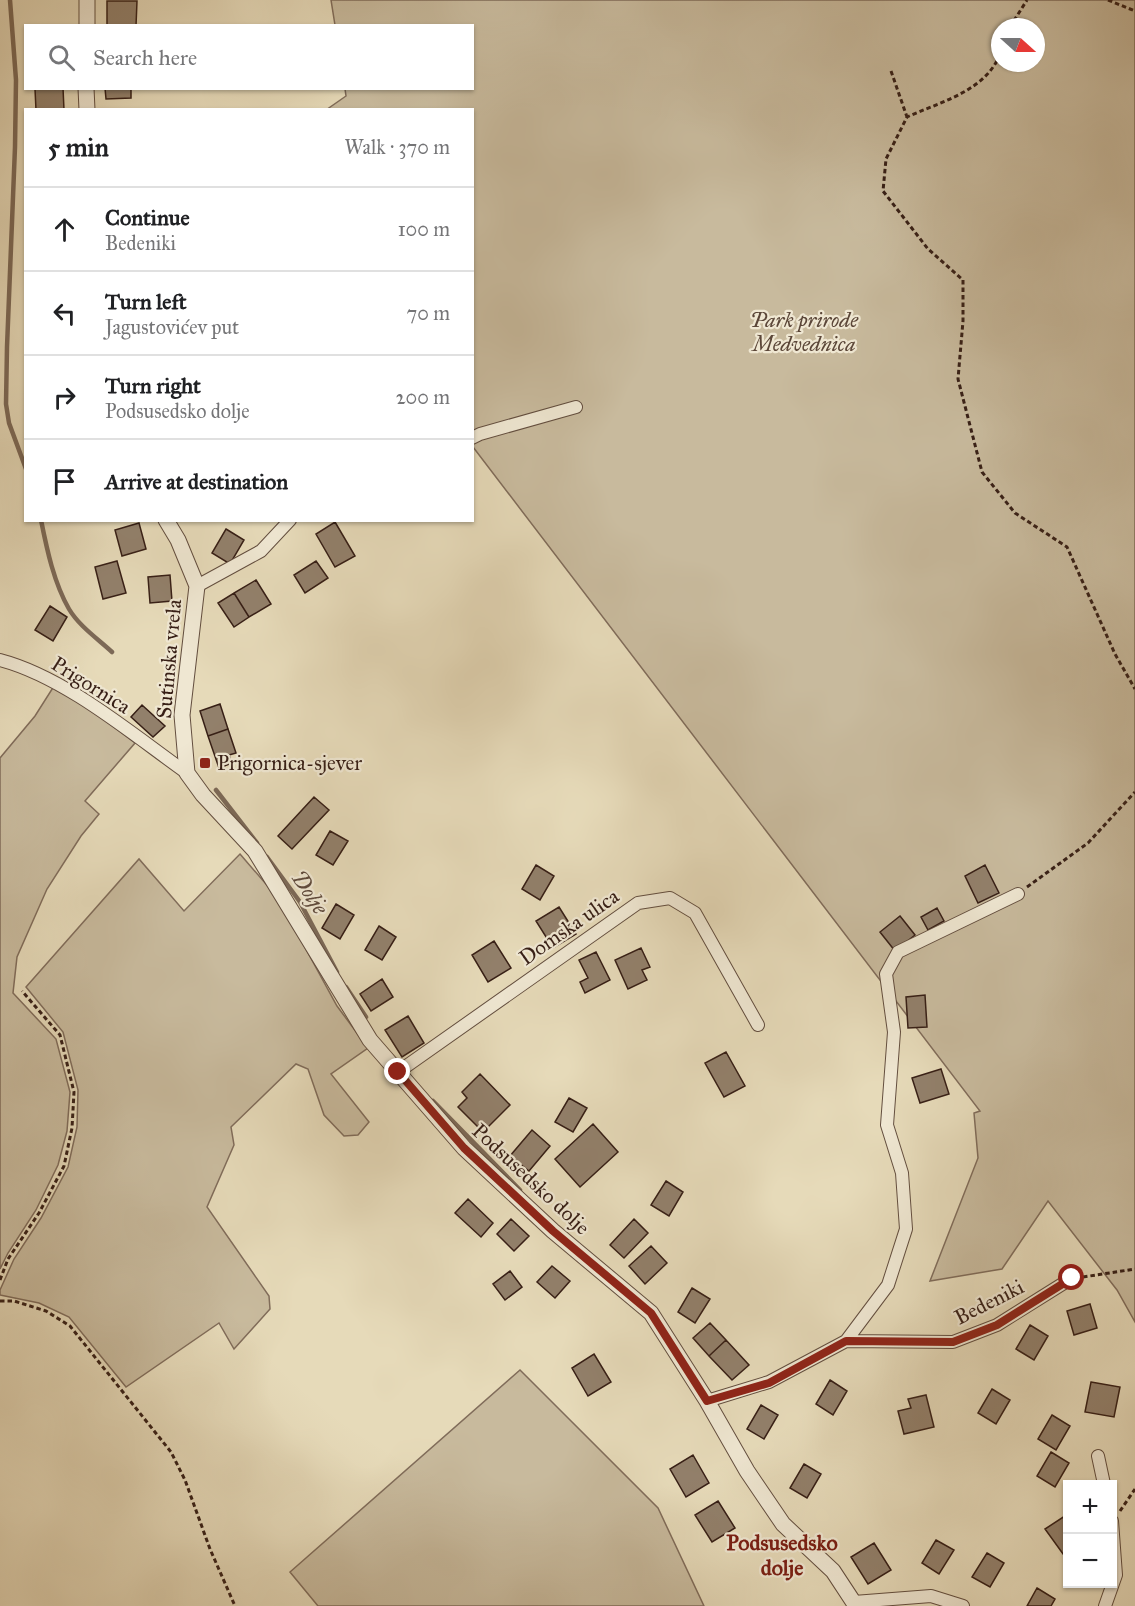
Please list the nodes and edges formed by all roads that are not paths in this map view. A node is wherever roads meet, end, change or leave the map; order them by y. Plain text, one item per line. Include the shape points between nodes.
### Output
1 (87, 0) edge
2 (87, 24) edge
3 (86, 90) edge
4 (87, 108) edge
5 (576, 408) dead end
6 (474, 437) edge
7 (167, 522) edge
8 (288, 522) edge
9 (197, 586) junction
10 (0, 660) edge
11 (187, 773) junction
12 (1018, 894) road end
13 (758, 1025) dead end
14 (398, 1072) junction
15 (1072, 1278) road end
16 (846, 1341) junction
17 (707, 1401) junction
18 (1098, 1456) dead end
19 (1103, 1480) edge
20 (1114, 1534) edge
21 (855, 1604) edge
22 (963, 1606) edge
23 (1105, 1606) edge

1 - 2 street
3 - 4 street
5 - 6 street
7 - 9 street, Sutinska vrela
8 - 9 street via 261,551
9 - 11 street, Sutinska vrela via 182,715
10 - 11 street, Prigornica via 64,687
11 - 14 street, Podsusedsko dolje via 255,851 370,1040
12 - 16 street via 898,952 886,974 894,1032 887,1125 902,1173 906,1229 888,1285
13 - 14 street, Domska ulica via 695,913 670,898 638,903
14 - 17 street, Podsusedsko dolje via 464,1148 553,1231 651,1313
15 - 16 street, Bedeniki via 997,1325 953,1342
16 - 17 street via 769,1383
17 - 21 street, Podsusedsko dolje via 783,1524 833,1571
18 - 19 street
20 - 23 street via 1116,1575
21 - 22 street via 931,1596

